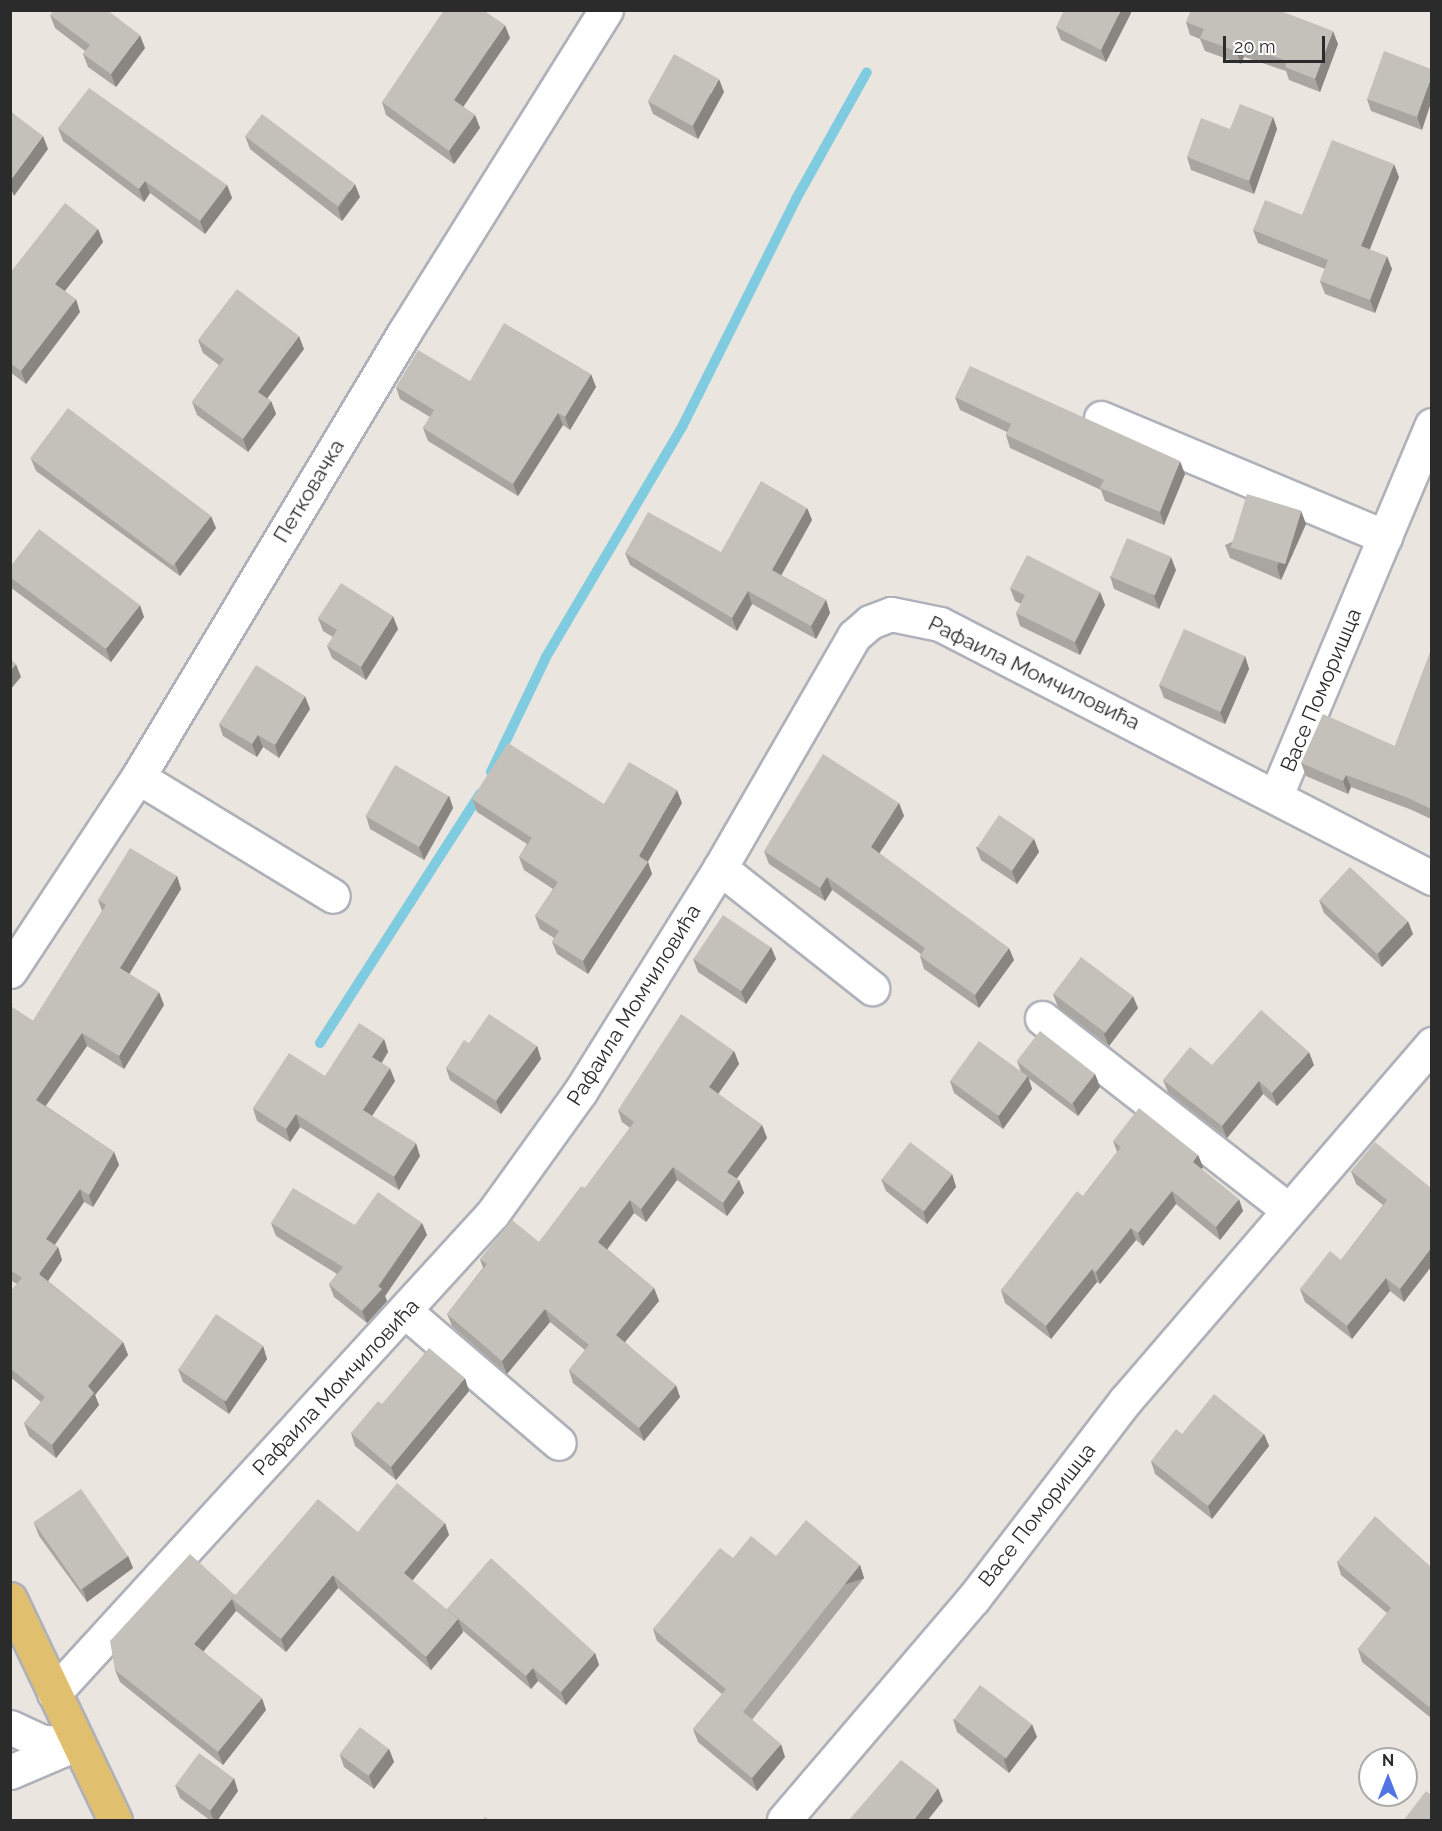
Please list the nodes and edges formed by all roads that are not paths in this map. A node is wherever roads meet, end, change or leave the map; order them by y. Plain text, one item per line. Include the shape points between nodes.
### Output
1 (606, 10) edge
2 (1101, 418) dead end
3 (1431, 425) edge
4 (1385, 537) junction
5 (138, 777) junction
6 (1277, 794) junction
7 (720, 868) junction
8 (1431, 878) edge
9 (333, 896) dead end
10 (10, 971) edge
11 (872, 988) dead end
12 (1042, 1018) dead end
13 (1431, 1044) edge
14 (1287, 1209) junction
15 (406, 1312) junction
16 (559, 1443) dead end
17 (10, 1599) edge
18 (54, 1693) junction
19 (10, 1727) edge
20 (78, 1743) junction
21 (10, 1772) edge
22 (115, 1821) edge
23 (784, 1821) edge

1 - 5 street, Петковачка via 404,333
2 - 4 street
3 - 4 street, Васе Поморишца
4 - 6 street, Васе Поморишца
5 - 9 street
5 - 10 street, Петковачка
6 - 7 street, Рафаила Момчиловића via 940,624 891,614 854,636
6 - 8 street, Васе Поморишца
7 - 11 street
7 - 15 street, Рафаила Момчиловића via 580,1092 493,1213
12 - 14 street
13 - 14 street, Васе Поморишца
14 - 23 street, Васе Поморишца via 1125,1401 973,1599
15 - 16 street
15 - 18 street, Рафаила Момчиловића
17 - 18 main road
18 - 20 main road
19 - 20 street via 42,1742
20 - 21 street
20 - 22 main road

